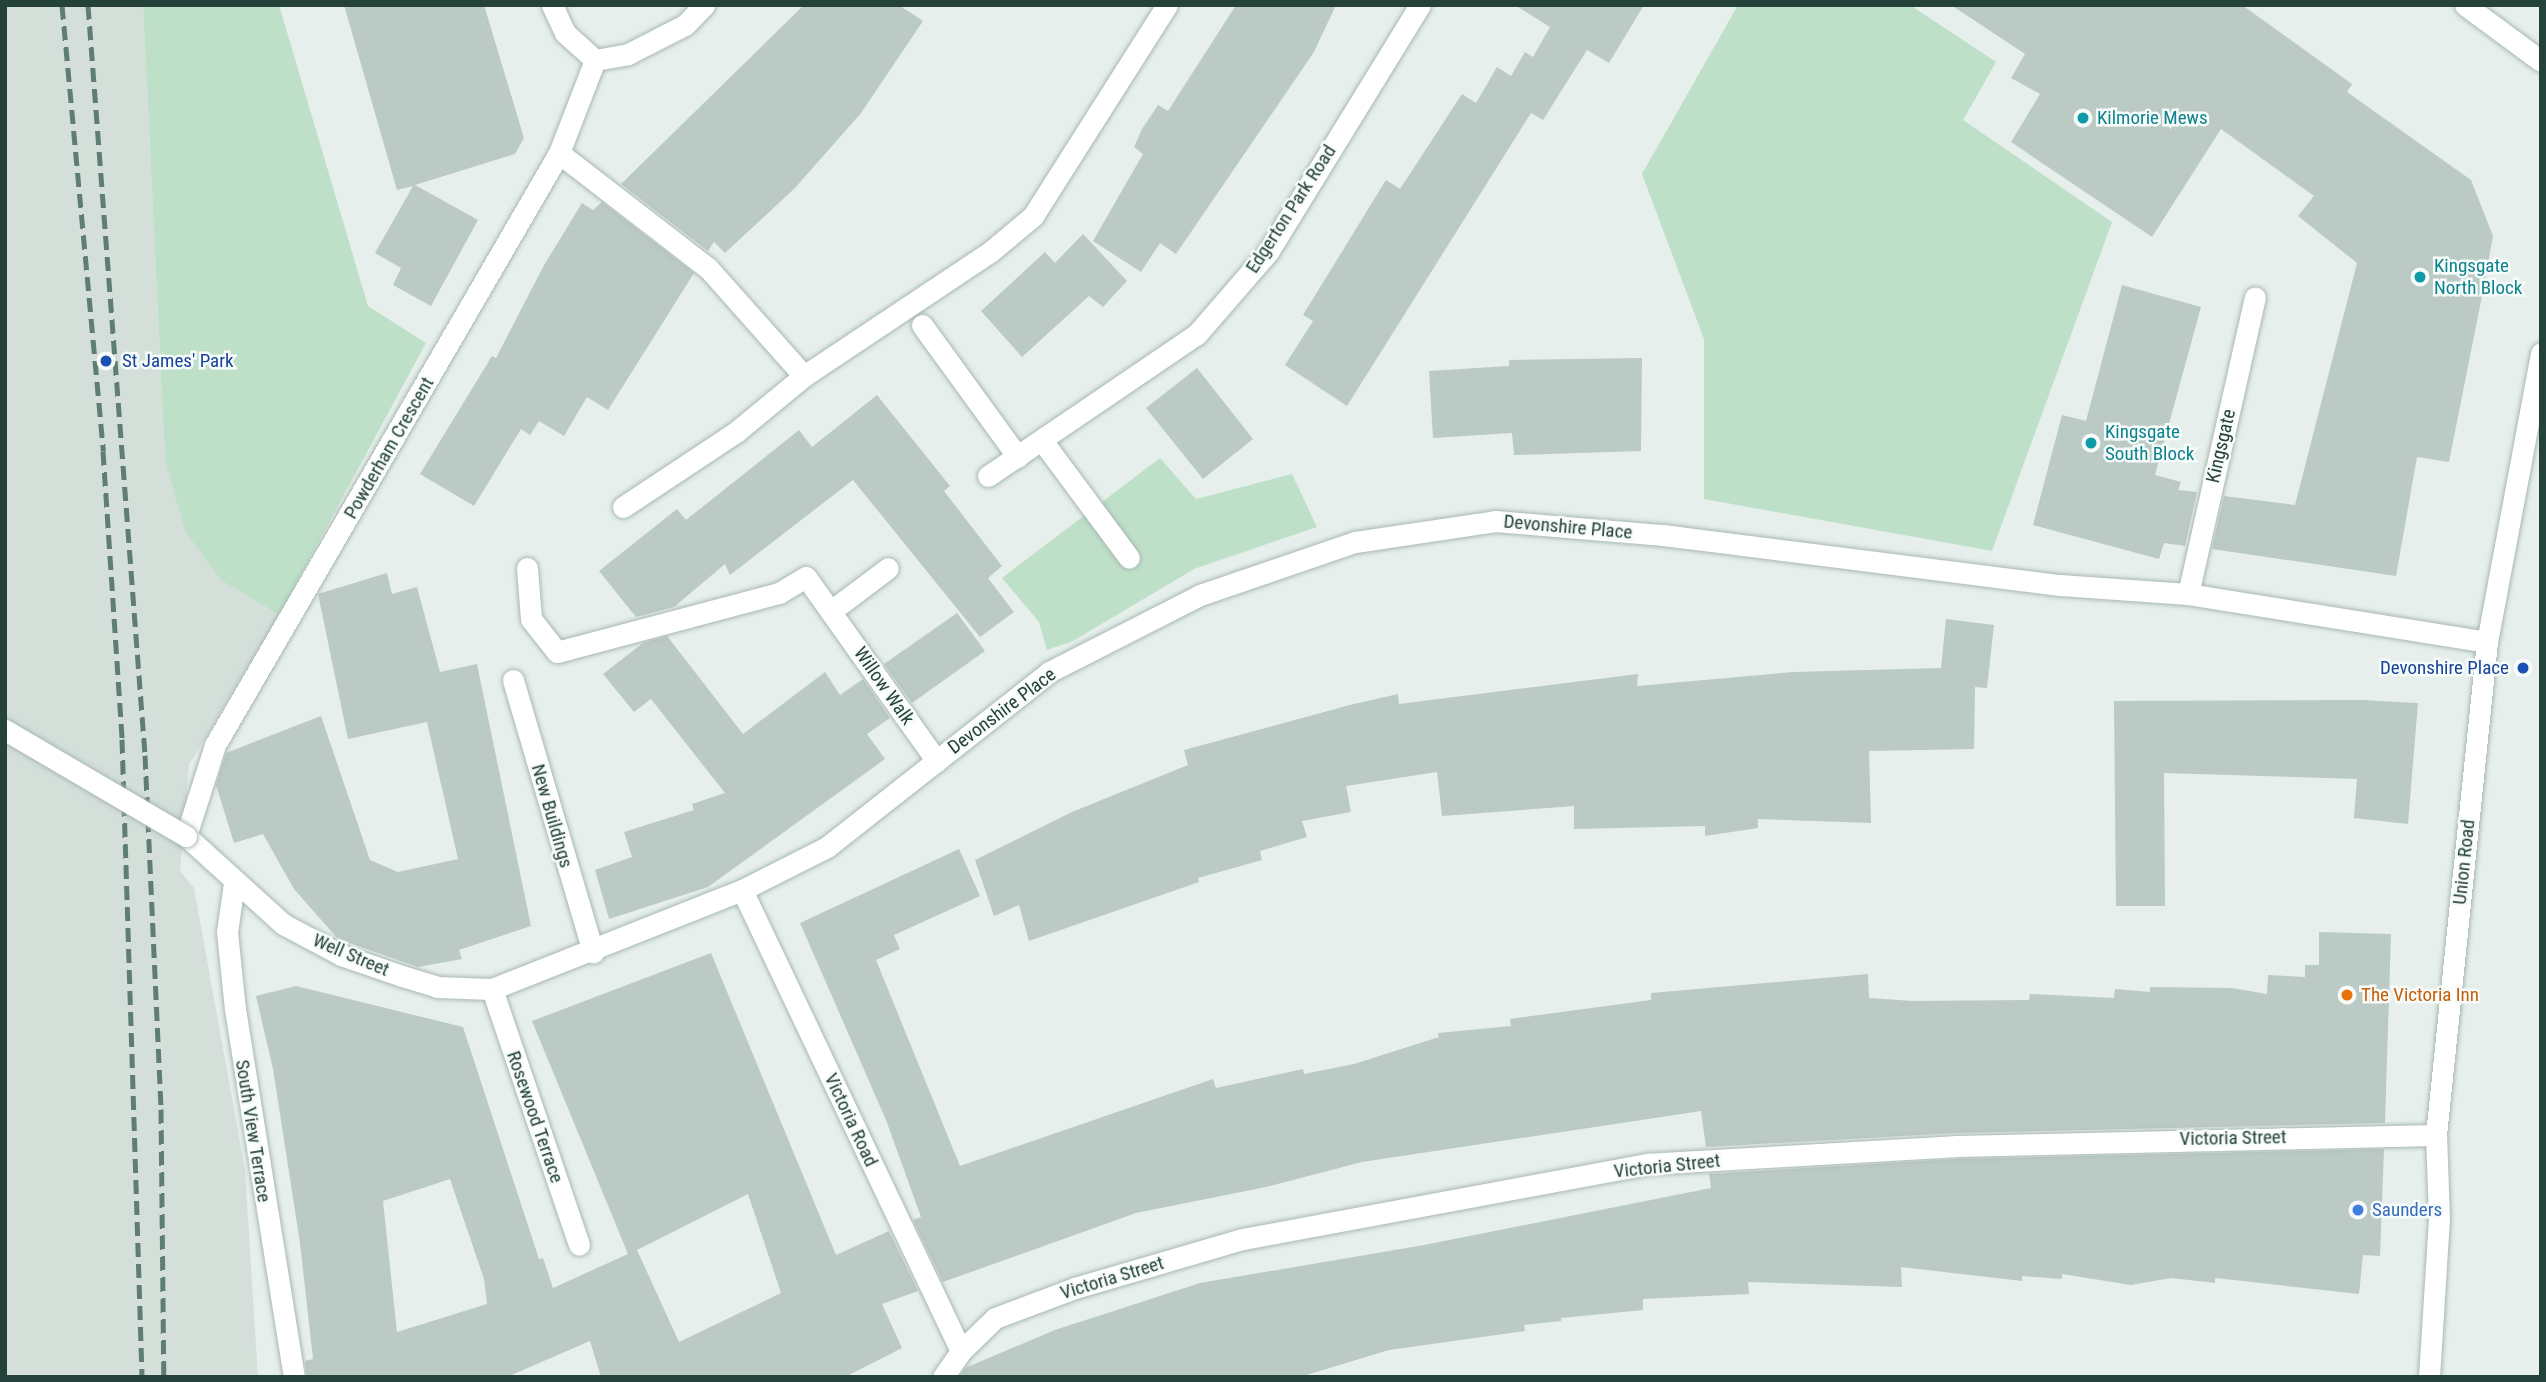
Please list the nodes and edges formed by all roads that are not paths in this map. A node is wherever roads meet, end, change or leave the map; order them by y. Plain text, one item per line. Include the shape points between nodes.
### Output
1 (552, 5) edge
2 (704, 5) edge
3 (1167, 5) edge
4 (1420, 5) edge
5 (2465, 5) edge
6 (594, 60) junction
7 (2541, 61) edge
8 (559, 153) junction
9 (2255, 297) dead end
10 (922, 325) dead end
11 (2541, 353) edge
12 (804, 376) junction
13 (1043, 442) junction
14 (1018, 457) junction
15 (988, 476) dead end
16 (623, 507) dead end
17 (1129, 558) dead end
18 (888, 568) dead end
19 (527, 569) dead end
20 (2188, 594) junction
21 (831, 611) junction
22 (2487, 642) junction
23 (513, 680) dead end
24 (5, 730) edge
25 (937, 761) junction
26 (186, 836) junction
27 (234, 883) junction
28 (742, 890) junction
29 (593, 952) junction
30 (492, 989) junction
31 (2436, 1135) junction
32 (579, 1245) dead end
33 (961, 1351) junction
34 (294, 1377) edge
35 (943, 1377) edge
36 (2429, 1377) edge

1 - 6 street via 565,33
2 - 6 street via 685,25 628,54
3 - 12 street via 1033,216 990,252
4 - 13 street, Edgerton Park Road via 1268,252 1198,334
5 - 7 street
6 - 8 street, Powderham Crescent
8 - 12 street via 708,268
8 - 26 street, Powderham Crescent via 215,745
9 - 20 street, Kingsgate
10 - 14 street
11 - 22 street, Union Road
12 - 16 street via 736,432
13 - 14 street, Edgerton Park Road
13 - 17 street
14 - 15 street, Edgerton Park Road
18 - 21 street
19 - 21 street, Willow Walk via 531,619 557,652 779,593 806,577
20 - 22 street, Devonshire Place
20 - 25 street, Devonshire Place via 2060,585 1663,535 1495,521 1355,542 1200,594 1049,672
21 - 25 street, Willow Walk
22 - 31 street, Union Road
23 - 29 street, New Buildings
24 - 26 street, Well Street, bridge
25 - 28 street, Devonshire Place via 827,847
26 - 27 street, Well Street
27 - 30 street, Well Street via 283,924 341,955 437,987
27 - 34 street, South View Terrace via 227,932 235,1009
28 - 29 street, Well Street
28 - 33 street, Victoria Road
29 - 30 street, Well Street
30 - 32 street, Rosewood Terrace
31 - 33 street, Victoria Street via 1969,1145 1647,1164 1243,1239 1075,1288 995,1318
31 - 36 street, Union Road via 2439,1219
33 - 35 street, Victoria Street

